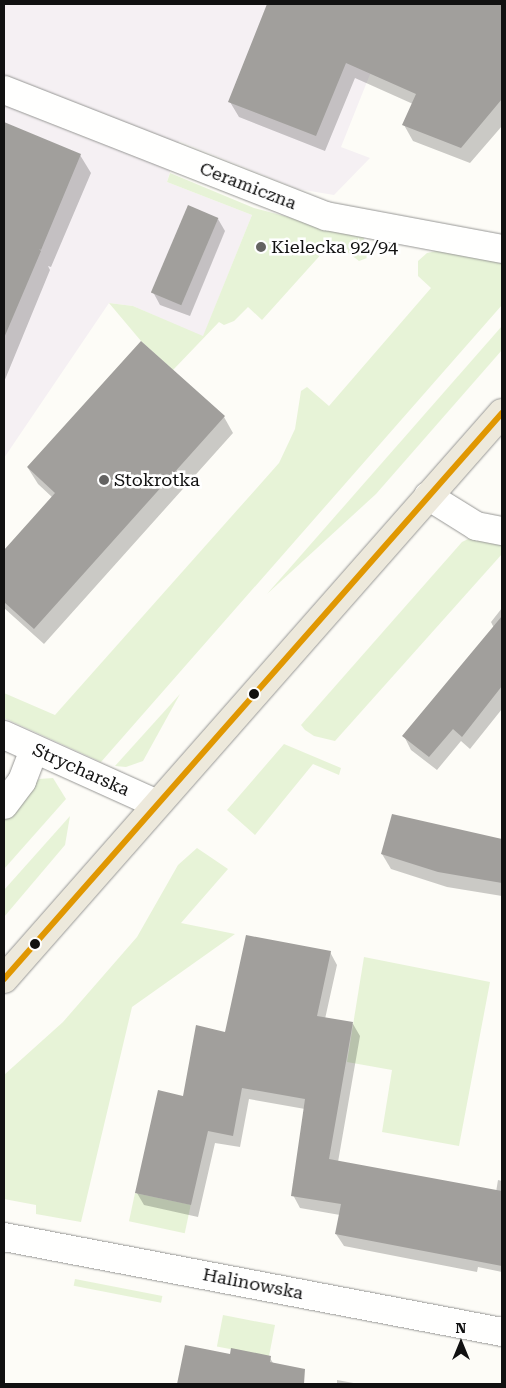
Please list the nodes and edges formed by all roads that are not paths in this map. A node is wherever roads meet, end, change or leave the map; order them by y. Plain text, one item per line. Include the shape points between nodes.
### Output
1 (4, 90) edge
2 (502, 249) edge
3 (502, 413) edge
4 (428, 496) junction
5 (502, 531) edge
6 (4, 735) edge
7 (34, 749) junction
8 (157, 804) junction
9 (4, 805) edge
10 (4, 979) edge
11 (4, 1237) edge
12 (502, 1332) edge

1 - 2 street, Ceramiczna via 326,216
3 - 4 main road
4 - 5 street via 476,526
4 - 8 main road
6 - 7 street, Strycharska
7 - 8 street, Strycharska
7 - 9 street via 22,781
8 - 10 main road
11 - 12 street, Halinowska

